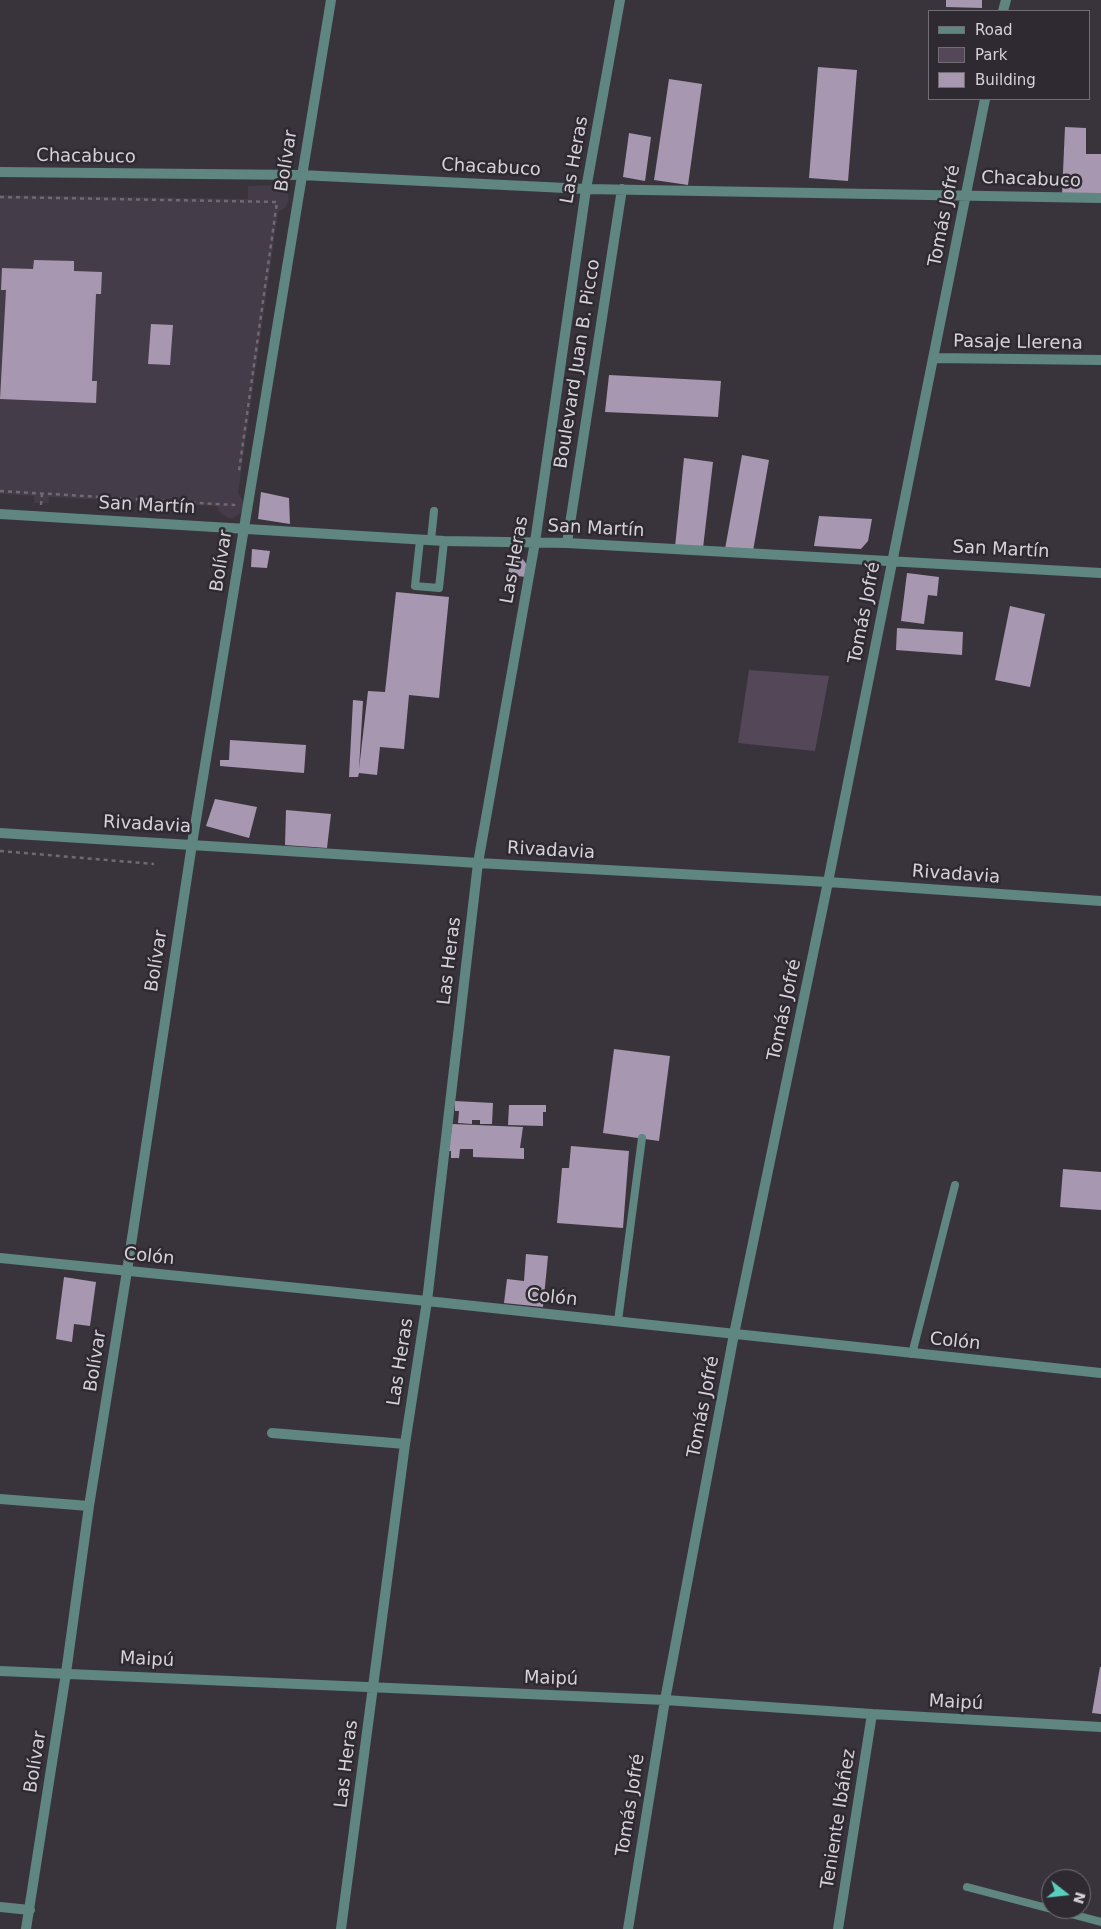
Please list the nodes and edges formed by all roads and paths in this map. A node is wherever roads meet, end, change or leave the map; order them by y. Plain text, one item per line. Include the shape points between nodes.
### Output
1 (331, 0) edge
2 (620, 0) edge
3 (985, 100) edge
4 (0, 172) edge
5 (301, 176) junction
6 (586, 188) junction
7 (622, 189) junction
8 (965, 194) junction
9 (0, 197) edge
10 (1101, 198) edge
11 (934, 358) junction
12 (1101, 360) edge
13 (238, 476) dead end
14 (0, 491) edge
15 (236, 495) dead end
16 (434, 511) dead end
17 (0, 514) edge
18 (244, 528) junction
19 (420, 540) junction
20 (431, 540) junction
21 (444, 541) junction
22 (535, 542) junction
23 (567, 543) junction
24 (892, 560) junction
25 (1101, 572) edge
26 (0, 833) edge
27 (192, 844) junction
28 (0, 851) edge
29 (478, 863) junction
30 (154, 864) dead end
31 (828, 882) junction
32 (1101, 901) edge
33 (642, 1138) dead end
34 (955, 1186) dead end
35 (0, 1258) edge
36 (127, 1272) junction
37 (427, 1301) junction
38 (618, 1321) junction
39 (734, 1334) junction
40 (912, 1354) junction
41 (1101, 1373) edge
42 (272, 1433) dead end
43 (405, 1444) junction
44 (0, 1499) edge
45 (89, 1506) junction
46 (0, 1671) edge
47 (66, 1673) junction
48 (373, 1688) junction
49 (665, 1700) junction
50 (872, 1714) junction
51 (1101, 1727) edge
52 (967, 1887) dead end
53 (1041, 1906) edge
54 (0, 1907) edge
55 (30, 1910) junction
56 (26, 1929) edge
57 (341, 1929) edge
58 (628, 1929) edge
59 (838, 1929) edge

1 - 5 street, Bolívar
2 - 6 street, Las Heras
3 - 8 street, Tomás Jofré
4 - 5 street, Chacabuco
5 - 6 street, Chacabuco
5 - 18 street, Bolívar
6 - 7 street, Chacabuco
6 - 22 street, Las Heras
7 - 8 street, Chacabuco
7 - 23 street, Boulevard Juan B. Picco
8 - 10 street, Chacabuco
8 - 11 street, Tomás Jofré
9 - 13 path via 277,202
11 - 12 street, Pasaje Llerena
11 - 24 street, Tomás Jofré
14 - 15 path via 234,505
16 - 20 lane
17 - 18 street, San Martín
18 - 19 street, San Martín
18 - 27 street, Bolívar
19 - 20 street, San Martín
19 - 21 lane via 415,586 439,588
20 - 21 street, San Martín
21 - 22 street, San Martín
22 - 23 street, San Martín
22 - 29 street, Las Heras
23 - 24 street, San Martín
24 - 25 street, San Martín
24 - 31 street, Tomás Jofré
26 - 27 street, Rivadavia
27 - 29 street, Rivadavia
27 - 36 street, Bolívar
28 - 30 path
29 - 31 street, Rivadavia
29 - 37 street, Las Heras
31 - 32 street, Rivadavia
31 - 39 street, Tomás Jofré
33 - 38 lane
34 - 40 lane
35 - 36 street, Colón
36 - 37 street, Colón
36 - 45 street, Bolívar
37 - 38 street, Colón
37 - 43 street, Las Heras
38 - 39 street, Colón
39 - 40 street, Colón
39 - 49 street, Tomás Jofré
40 - 41 street, Colón
42 - 43 street
43 - 48 street, Las Heras
44 - 45 street
45 - 47 street, Bolívar
46 - 47 street, Maipú
47 - 48 street, Maipú
47 - 55 street, Bolívar
48 - 49 street, Maipú
48 - 57 street, Las Heras
49 - 50 street, Maipú
49 - 58 street, Tomás Jofré
50 - 51 street, Maipú
50 - 59 street, Teniente Ibáñez
52 - 53 lane
54 - 55 street
55 - 56 street, Bolívar

